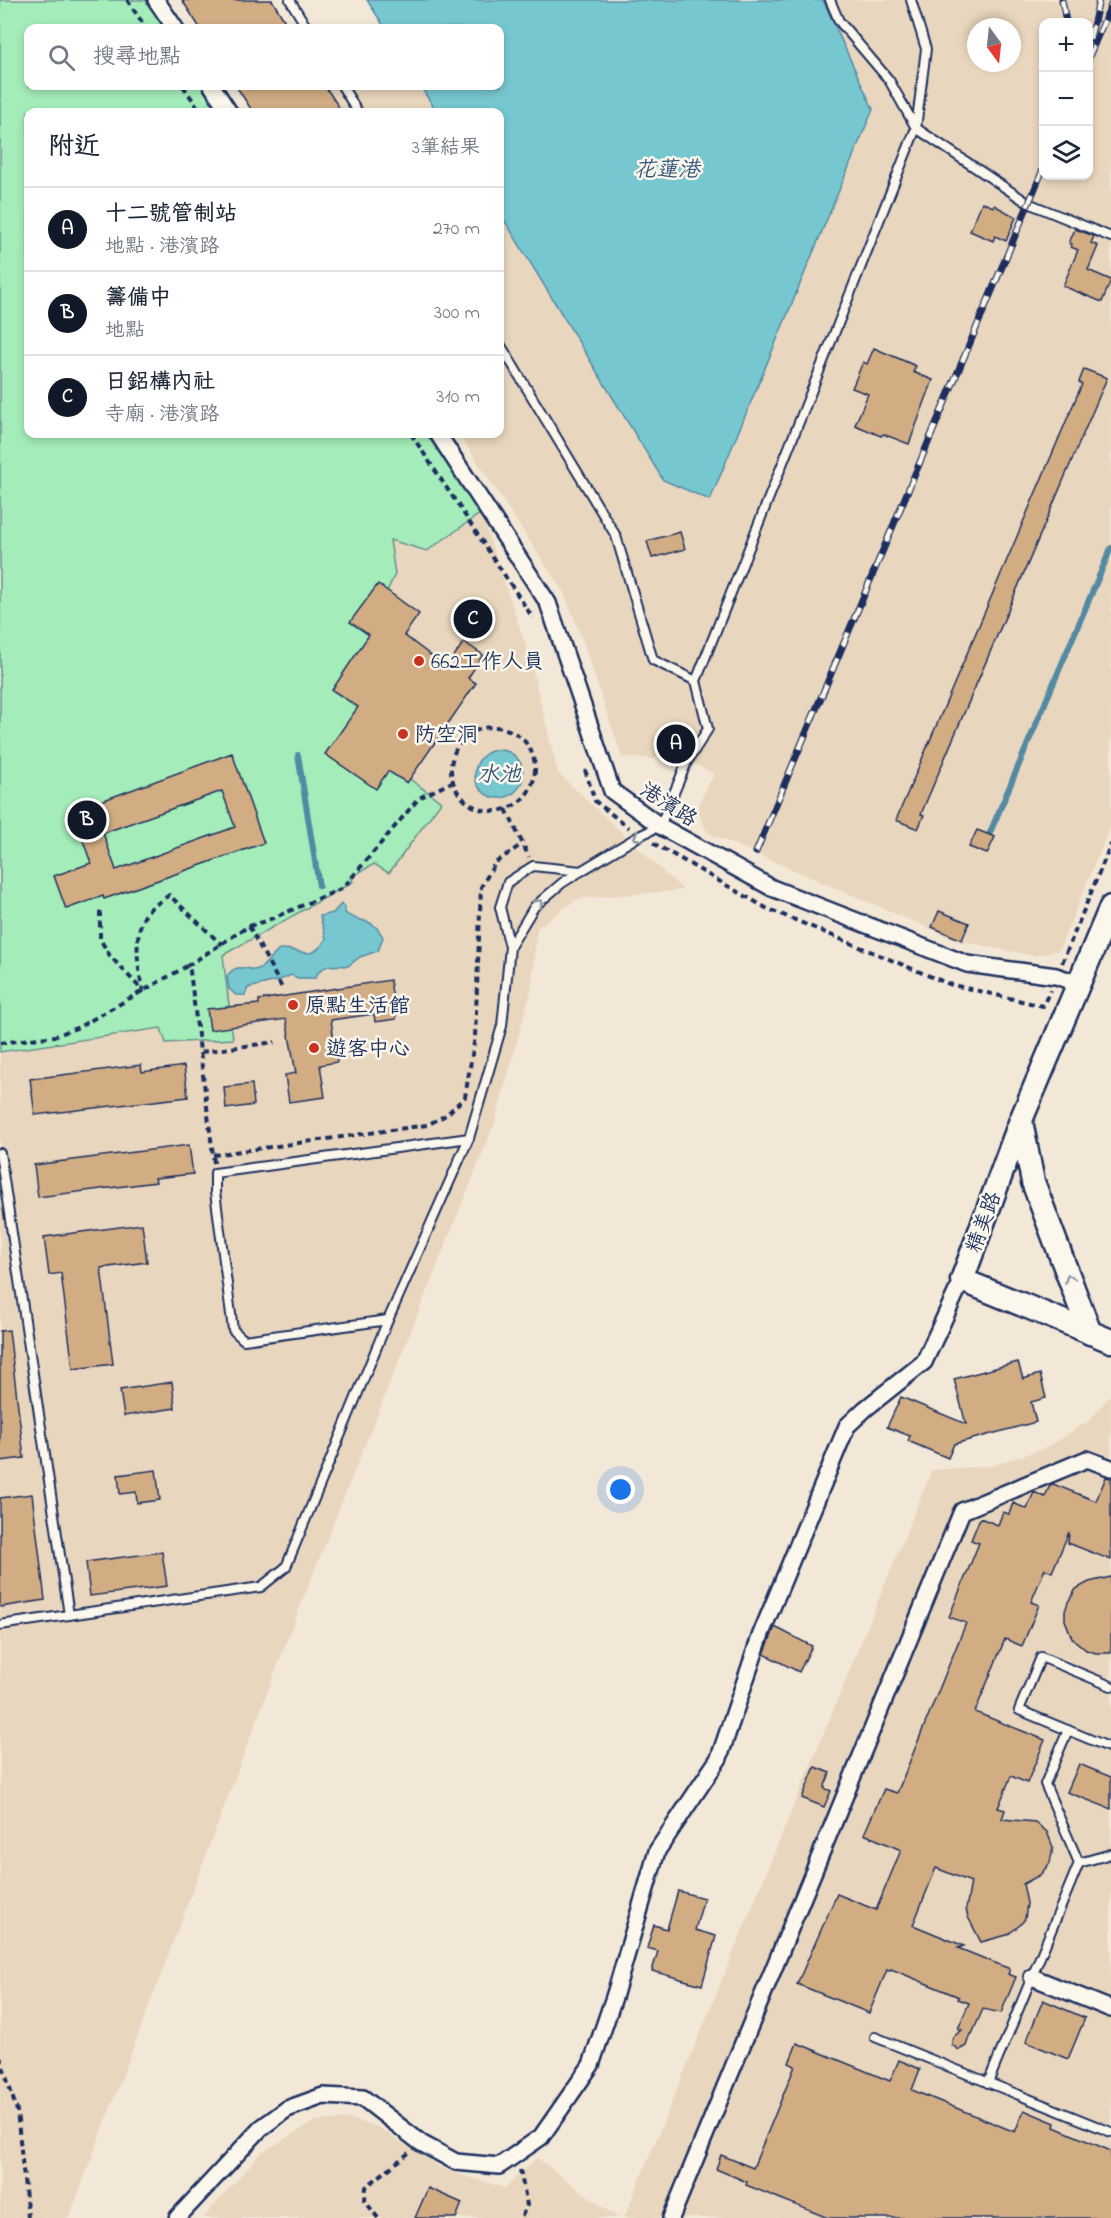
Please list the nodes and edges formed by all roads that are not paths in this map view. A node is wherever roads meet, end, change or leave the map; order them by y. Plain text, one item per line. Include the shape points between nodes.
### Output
1 (156, 0) edge
2 (290, 0) edge
3 (830, 0) edge
4 (911, 0) edge
5 (172, 24) edge
6 (305, 24) edge
7 (215, 90) edge
8 (344, 90) edge
9 (226, 108) edge
10 (356, 108) edge
11 (916, 128) junction
12 (1111, 237) edge
13 (504, 351) edge
14 (441, 438) edge
15 (696, 681) junction
16 (660, 826) junction
17 (581, 871) junction
18 (1111, 907) edge
19 (510, 947) junction
20 (1067, 980) junction
21 (1021, 1120) junction
22 (469, 1138) junction
23 (0, 1153) edge
24 (962, 1280) junction
25 (388, 1320) junction
26 (1090, 1333) junction
27 (1111, 1341) edge
28 (1111, 1468) edge
29 (69, 1615) junction
30 (0, 1625) edge
31 (1111, 1686) edge
32 (1068, 1730) junction
33 (1111, 1748) edge
34 (1111, 1854) edge
35 (1079, 1863) junction
36 (1032, 1977) junction
37 (1110, 2004) edge
38 (875, 2037) dead end
39 (988, 2083) junction
40 (1111, 2132) edge
41 (177, 2218) edge
42 (671, 2218) edge

1 - 5 street
2 - 6 lane
3 - 11 lane via 839,21 889,80
4 - 11 lane via 926,49
7 - 9 street
8 - 10 lane
11 - 12 lane via 1028,203
11 - 15 lane
13 - 15 lane via 616,536 653,660
14 - 16 street, 港濱路 via 548,603 612,791
15 - 16 lane via 708,729 687,762
16 -> 17 lane
16 - 20 street, 港濱路 via 771,888 967,964
19 -> 17 lane via 534,907
17 - 19 lane via 533,866 508,882 500,907
18 - 20 main road, 精美路
19 - 22 lane via 502,1026
20 - 21 main road, 精美路 via 1065,1015
21 - 24 main road, 精美路
26 -> 21 main road via 1034,1182
22 - 25 lane
22 - 25 lane via 215,1173 233,1330 244,1340
23 - 29 lane
24 - 26 main road, 精美路
24 - 41 street via 924,1362 847,1426 761,1634 718,1758 657,1851 591,2065 541,2137 499,2166 456,2162 421,2143 363,2098 323,2096 287,2109 261,2128
25 - 29 lane via 286,1567 261,1587
26 - 27 main road, 精美路
28 - 42 street via 1087,1459 962,1511
29 - 30 lane
31 - 32 lane via 1041,1657 1019,1710
32 - 33 lane
32 - 35 lane via 1045,1784
34 - 35 lane
35 - 36 lane
36 - 37 street
36 - 39 lane
38 - 39 lane
39 - 40 lane

